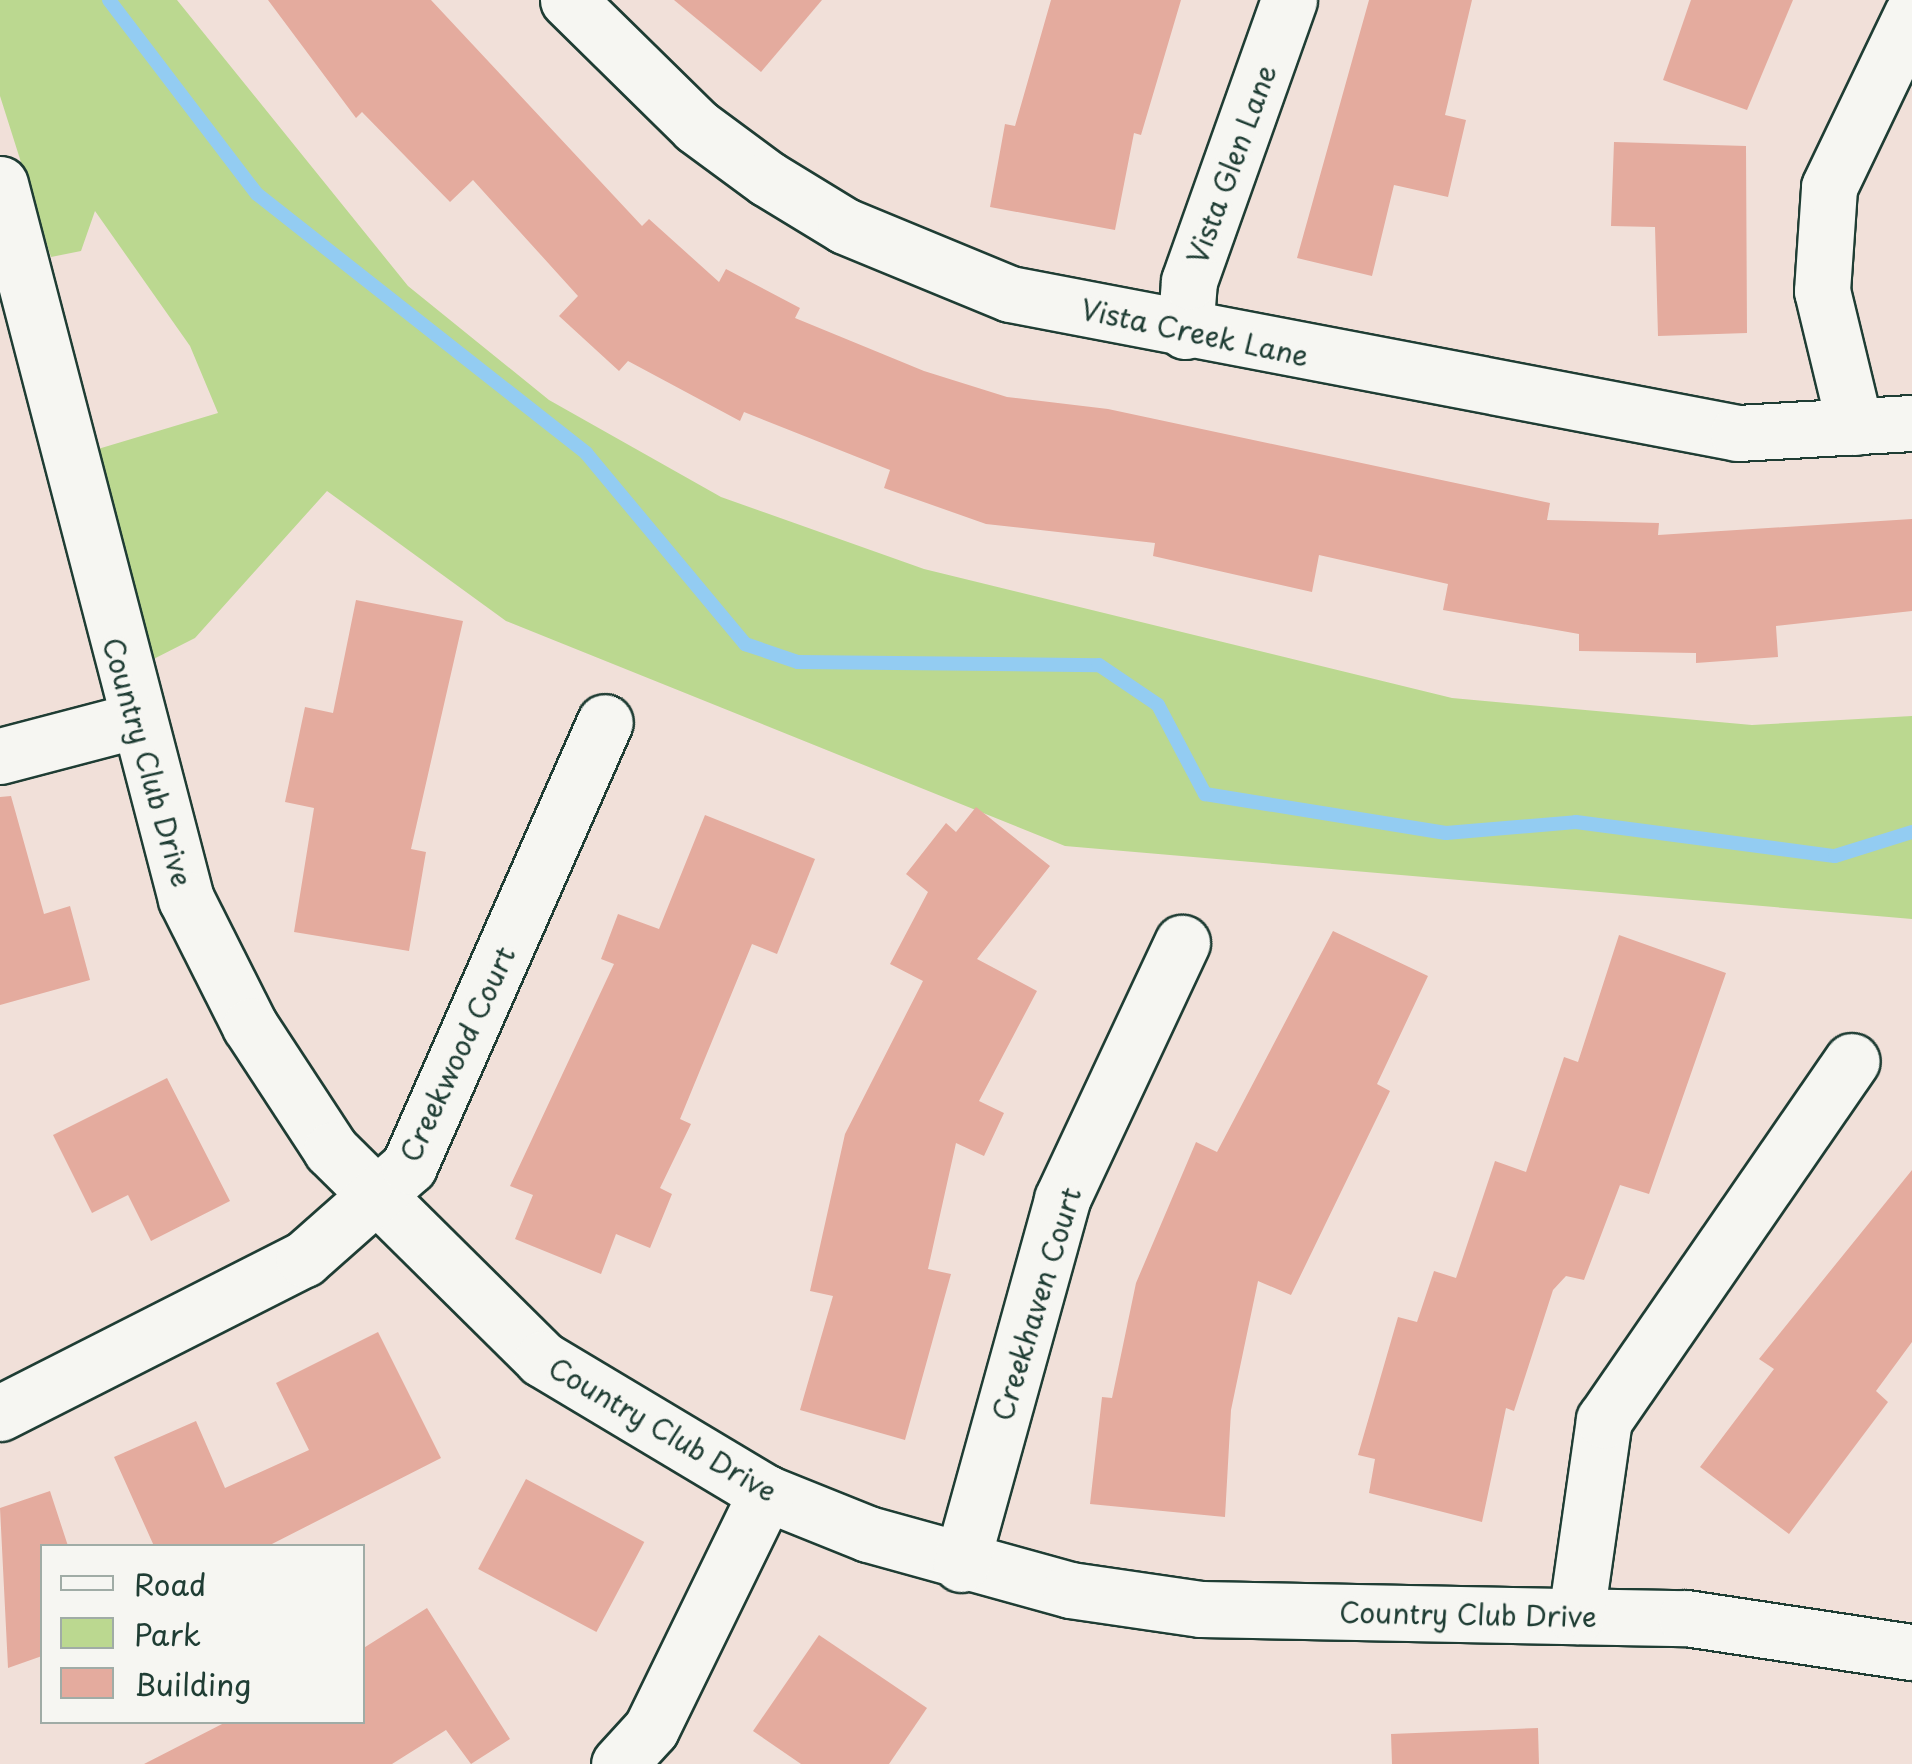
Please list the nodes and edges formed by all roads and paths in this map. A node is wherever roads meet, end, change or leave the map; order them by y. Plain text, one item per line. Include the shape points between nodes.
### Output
1 (568, 0) edge
2 (1289, 0) edge
3 (1912, 14) edge
4 (0, 184) edge
5 (1184, 331) junction
6 (1912, 423) edge
7 (1855, 427) junction
8 (133, 720) junction
9 (604, 722) dead end
10 (0, 756) edge
11 (1182, 942) dead end
12 (1852, 1062) dead end
13 (375, 1202) junction
14 (0, 1413) edge
15 (766, 1493) junction
16 (961, 1564) junction
17 (1576, 1616) junction
18 (1912, 1652) edge
19 (619, 1764) edge

1 - 5 street, Vista Creek Lane via 696,126 845,226 1010,294
2 - 5 street, Vista Glen Lane via 1190,281
3 - 7 street via 1829,187 1822,291
4 - 8 street, Country Club Drive
5 - 7 street, Vista Creek Lane via 1738,433
6 - 7 street, Vista Creek Lane
8 - 10 street
8 - 13 street, Country Club Drive via 186,898 250,1026
9 - 13 street, Creekwood Court via 420,1149
11 - 16 street, Creekhaven Court via 1062,1199
12 - 17 street via 1604,1420
13 - 14 street, Creekwood Court via 251,1291
13 - 15 street, Country Club Drive via 542,1359
15 - 16 street, Country Club Drive
15 - 19 street via 652,1729
16 - 17 street, Country Club Drive via 1201,1609
17 - 18 street, Country Club Drive via 1794,1627

